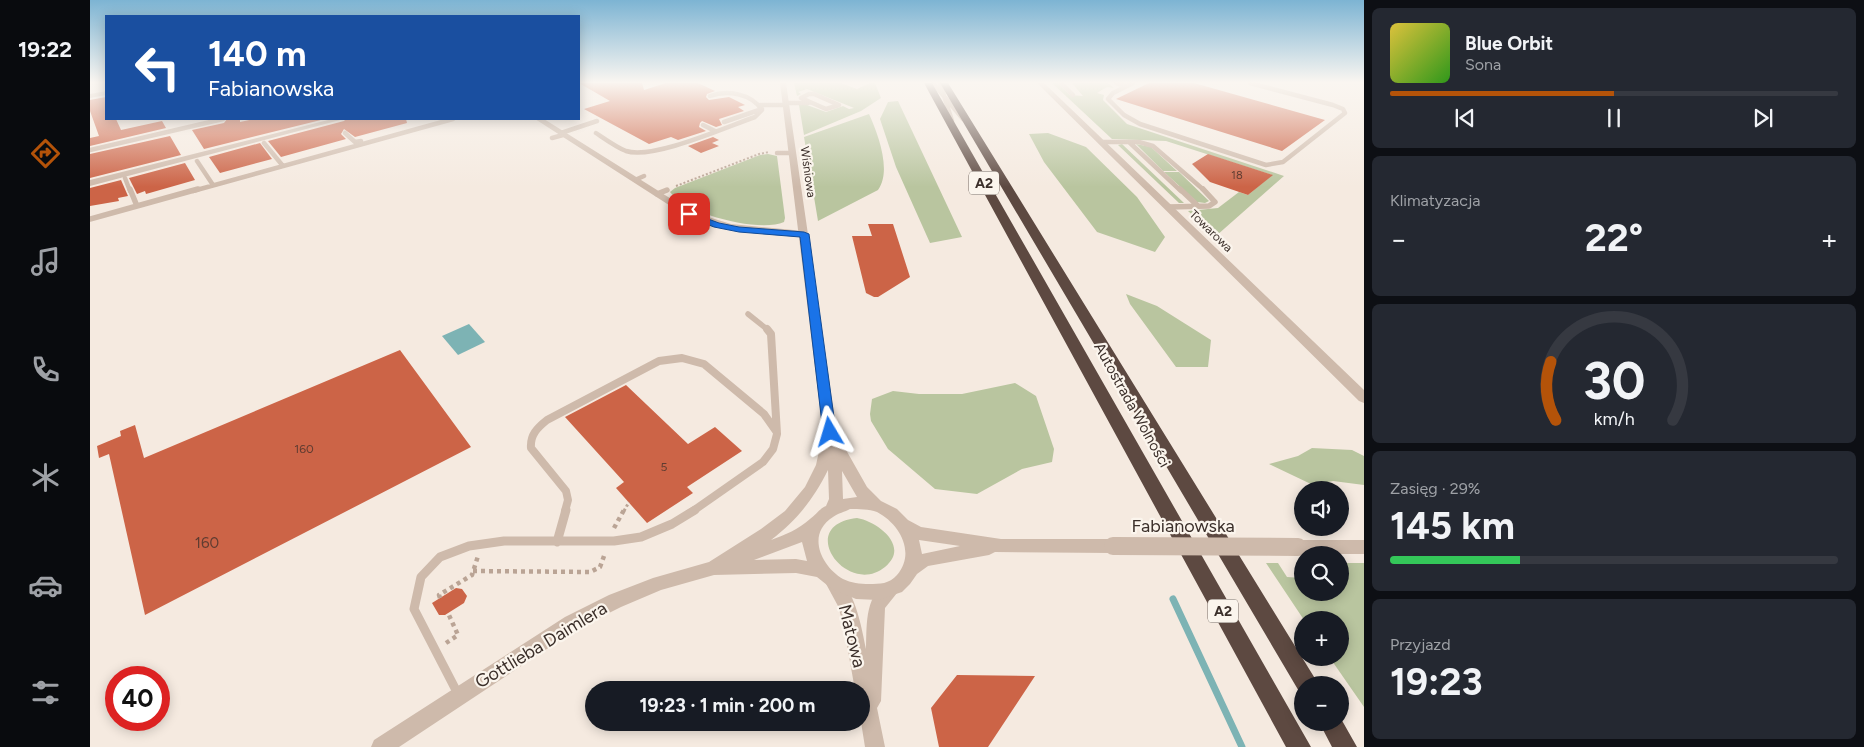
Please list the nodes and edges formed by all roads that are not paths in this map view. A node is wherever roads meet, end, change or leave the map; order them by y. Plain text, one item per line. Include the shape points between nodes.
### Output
1 (734, 118) edge
2 (753, 118) edge
3 (788, 118) edge
4 (948, 118) edge
5 (951, 118) edge
6 (962, 118) edge
7 (966, 118) edge
8 (1077, 118) edge
9 (1129, 118) edge
10 (1340, 118) edge
11 (219, 120) edge
12 (336, 120) edge
13 (437, 120) edge
14 (449, 120) edge
15 (540, 120) edge
16 (597, 121) dead end
17 (724, 122) dead end
18 (703, 125) dead end
19 (715, 131) junction
20 (955, 131) junction
21 (974, 131) junction
22 (596, 132) dead end
23 (345, 133) dead end
24 (559, 135) junction
25 (1102, 142) junction
26 (1129, 142) junction
27 (264, 143) dead end
28 (90, 150) edge
29 (777, 153) road end
30 (793, 153) junction
31 (197, 160) dead end
32 (283, 166) junction
33 (644, 176) dead end
34 (125, 178) dead end
35 (634, 180) junction
36 (90, 183) edge
37 (213, 185) junction
38 (667, 190) road end
39 (657, 194) junction
40 (137, 206) junction
41 (1198, 206) junction
42 (1169, 208) junction
43 (90, 219) edge
44 (804, 234) junction
45 (748, 314) dead end
46 (1364, 398) edge
47 (830, 432) junction
48 (777, 434) junction
49 (833, 507) junction
50 (881, 508) junction
51 (812, 526) junction
52 (904, 526) junction
53 (557, 542) junction
54 (1001, 546) junction
55 (1364, 547) edge
56 (713, 568) junction
57 (912, 568) junction
58 (827, 576) junction
59 (894, 587) junction
60 (1303, 676) edge
61 (459, 695) junction
62 (871, 722) junction
63 (1335, 731) edge
64 (381, 747) edge
65 (875, 747) edge
66 (1299, 747) edge
67 (1345, 747) edge

1 - 17 lane
2 - 19 lane
3 - 30 street, Wiśniowa
4 - 20 highway, Autostrada Wolności / A2
5 - 20 lane
6 - 21 lane
7 - 21 highway, Autostrada Wolności / A2
8 - 25 street, Towarowa
9 - 10 lane via 1151,129 1266,165 1283,162
11 - 28 lane
12 - 36 street
13 - 23 lane via 355,142
14 - 32 lane
15 - 24 street
16 - 24 lane
18 - 19 lane
19 - 22 lane via 658,151 642,153 626,151
20 - 66 highway, Autostrada Wolności / A2
21 - 60 highway, Autostrada Wolności / A2
24 - 35 street
25 - 26 lane
25 - 42 street, Towarowa
26 - 41 lane
26 - 41 lane via 1143,142 1156,147 1216,202
27 - 32 lane
29 - 30 lane
30 - 44 street, Wiśniowa
31 - 37 lane
32 - 37 lane
33 - 35 lane
34 - 40 lane
35 - 39 street
37 - 40 lane
38 - 39 lane
39 - 44 street via 689,214 717,225
40 - 43 lane
41 - 42 lane
42 - 46 street, Towarowa
44 - 47 street
45 - 48 lane via 771,334
47 - 49 street via 837,488
47 - 50 street via 865,498
47 - 56 street via 823,465 810,490 790,515 767,534
48 - 53 lane via 774,449 763,462 672,524 644,537 621,542
48 - 53 lane via 764,414 704,364 677,357 658,361 547,420 533,432 531,448 566,491 568,500
49 - 50 street via 865,503
49 - 51 street
50 - 52 street
51 - 56 street, Gottlieba Daimlera via 797,538
51 - 58 street via 812,555
52 - 54 street, Fabianowska via 926,534
52 - 57 street via 914,544
53 - 61 lane via 469,544 437,559 422,576 414,608
54 - 55 street, Fabianowska, bridge
54 - 57 street, Fabianowska via 925,560
56 - 58 street, Gottlieba Daimlera via 796,566
56 - 61 street, Gottlieba Daimlera via 659,583 614,601 571,623
57 - 59 street
58 - 59 street via 850,590 868,593
58 - 62 street, Matowa via 846,603
59 - 62 street, Matowa via 876,607
61 - 64 street, Gottlieba Daimlera
62 - 65 street, Matowa
63 - 67 highway

